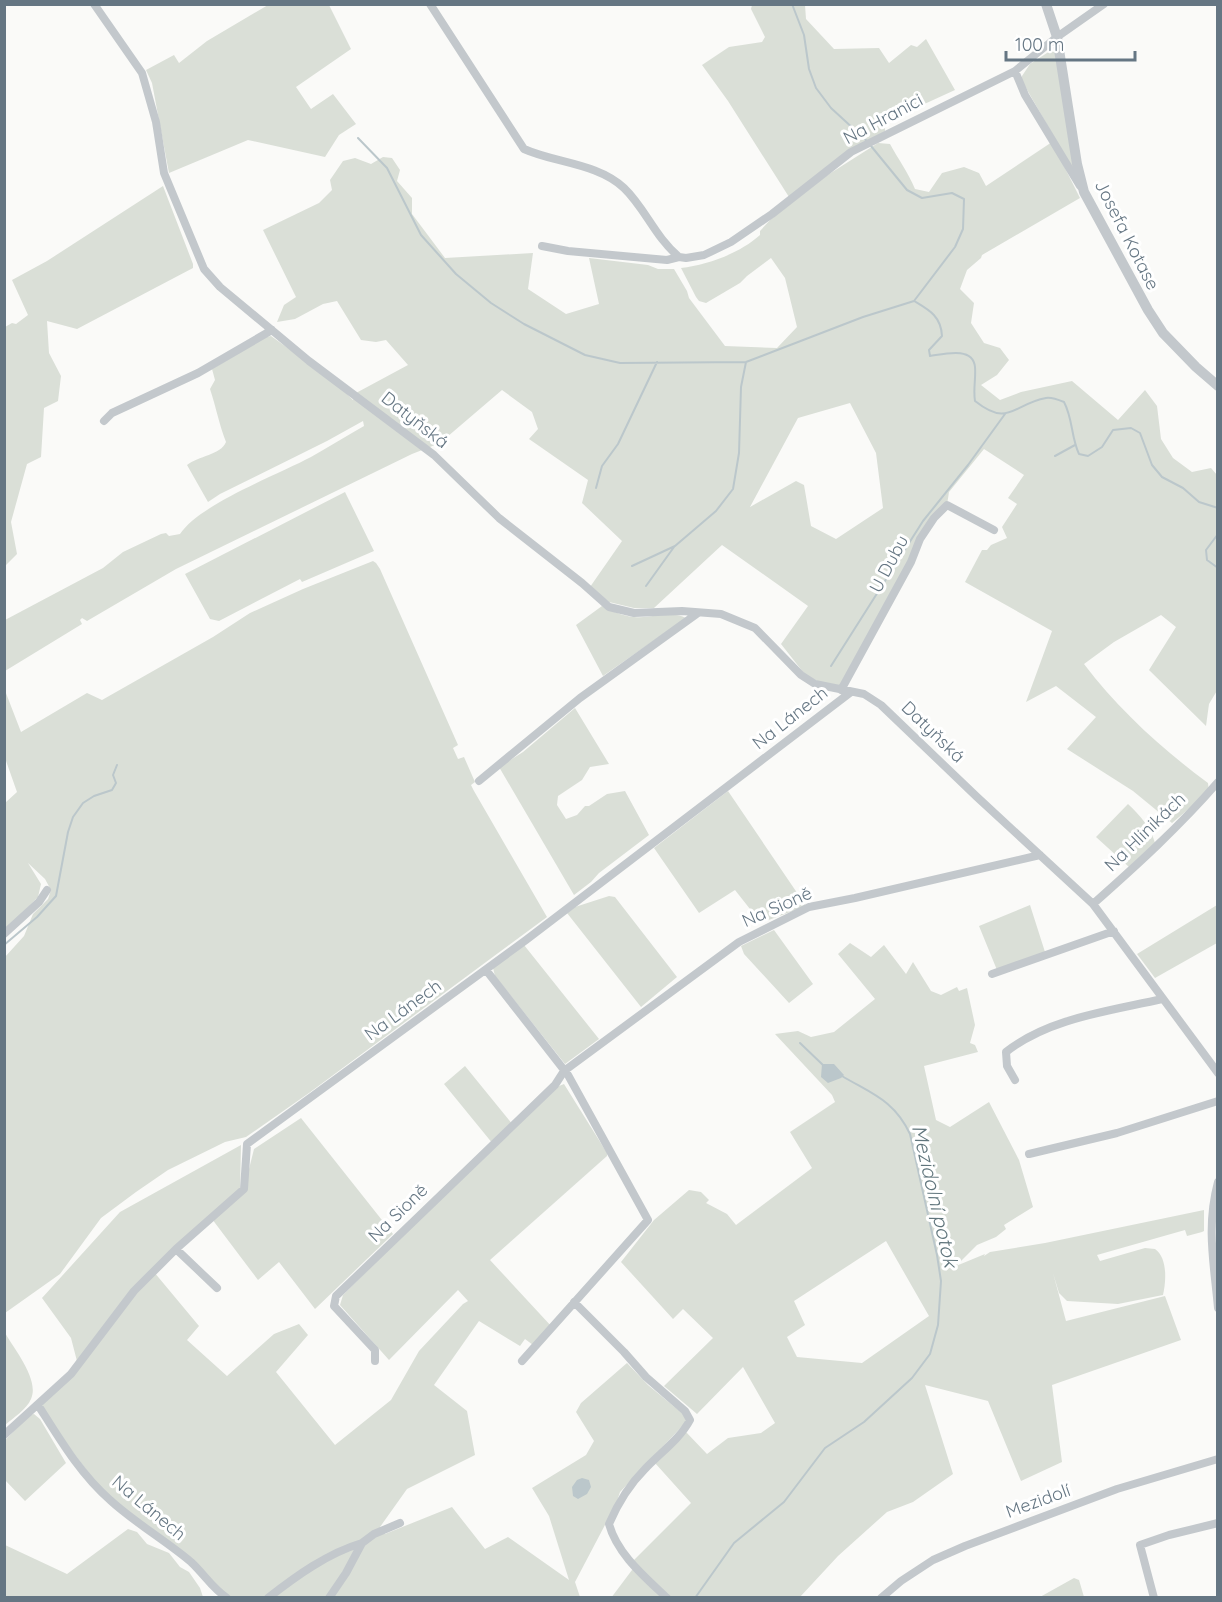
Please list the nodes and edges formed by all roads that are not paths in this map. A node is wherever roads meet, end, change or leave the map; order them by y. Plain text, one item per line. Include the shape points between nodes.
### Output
1 (94, 4) edge
2 (430, 4) edge
3 (1046, 4) edge
4 (1104, 4) edge
5 (1057, 37) junction
6 (1015, 71) junction
7 (1084, 192) junction
8 (542, 246) dead end
9 (679, 257) junction
10 (272, 330) junction
11 (1218, 386) edge
12 (104, 421) dead end
13 (994, 530) dead end
14 (699, 613) junction
15 (841, 690) junction
16 (851, 692) junction
17 (479, 782) dead end
18 (1218, 783) edge
19 (1040, 855) junction
20 (47, 890) dead end
21 (1093, 903) junction
22 (1114, 931) junction
23 (4, 934) edge
24 (486, 970) junction
25 (992, 974) dead end
26 (1162, 999) junction
27 (564, 1071) junction
28 (1218, 1073) edge
29 (1015, 1080) dead end
30 (1218, 1101) edge
31 (1029, 1154) dead end
32 (1218, 1182) edge
33 (176, 1249) junction
34 (217, 1288) dead end
35 (574, 1302) junction
36 (1218, 1308) edge
37 (375, 1361) dead end
38 (522, 1361) dead end
39 (38, 1405) junction
40 (4, 1435) edge
41 (1218, 1459) edge
42 (400, 1523) dead end
43 (1218, 1523) edge
44 (362, 1543) junction
45 (227, 1598) edge
46 (268, 1598) edge
47 (329, 1598) edge
48 (667, 1598) edge
49 (880, 1598) edge
50 (1154, 1598) edge

1 - 10 street, Datyňská via 142,73 156,122 164,173 204,269
2 - 9 street via 524,148 615,181
3 - 5 street, Josefa Kotase
4 - 5 street, Na Hranici
5 - 6 street, Na Hranici
5 - 7 street, Josefa Kotase
6 - 7 street via 1025,95
6 - 9 street, Na Hranici via 851,152 741,236 704,255
7 - 11 street, Josefa Kotase via 1163,333
8 - 9 street, Na Hranici via 651,260
10 - 12 street via 198,373 112,413
10 - 14 street, Datyňská via 434,455 500,518 609,607 634,613
13 - 15 street, U Dubu via 947,505 934,518
14 - 15 street, Datyňská via 721,614 755,628 801,675 815,684
14 - 17 street via 580,698
15 - 16 street, Datyňská
16 - 19 street, Datyňská via 864,694 881,705
16 - 24 street, Na Lánech
18 - 21 street, Na Hlinikách
19 - 21 street, Datyňská
19 - 27 street, Na Sioně via 808,907 739,942
20 - 23 street
21 - 22 street, Datyňská
22 - 25 street
22 - 26 street, Datyňská
24 - 27 street
24 - 33 street, Na Lánech via 247,1144 244,1189
26 - 28 street, Datyňská
26 - 29 street via 1067,1022 1023,1039 1006,1052 1007,1066
27 - 35 street via 648,1220
27 - 37 street, Na Sioně via 555,1085 336,1296 334,1306 375,1350
30 - 31 street via 1116,1133
32 - 36 street via 1210,1231
33 - 34 street
33 - 39 street, Na Lánech via 134,1291 71,1374
35 - 38 street
35 - 48 street via 690,1420 622,1496 609,1524 612,1536 628,1557
39 - 40 street, Na Lánech
39 - 45 street, Na Lánech via 74,1460 108,1499 191,1563
41 - 49 street, Mezidolí via 1117,1489 964,1546 933,1560
42 - 44 street
43 - 50 street via 1140,1545
44 - 46 street via 327,1558
44 - 47 street

